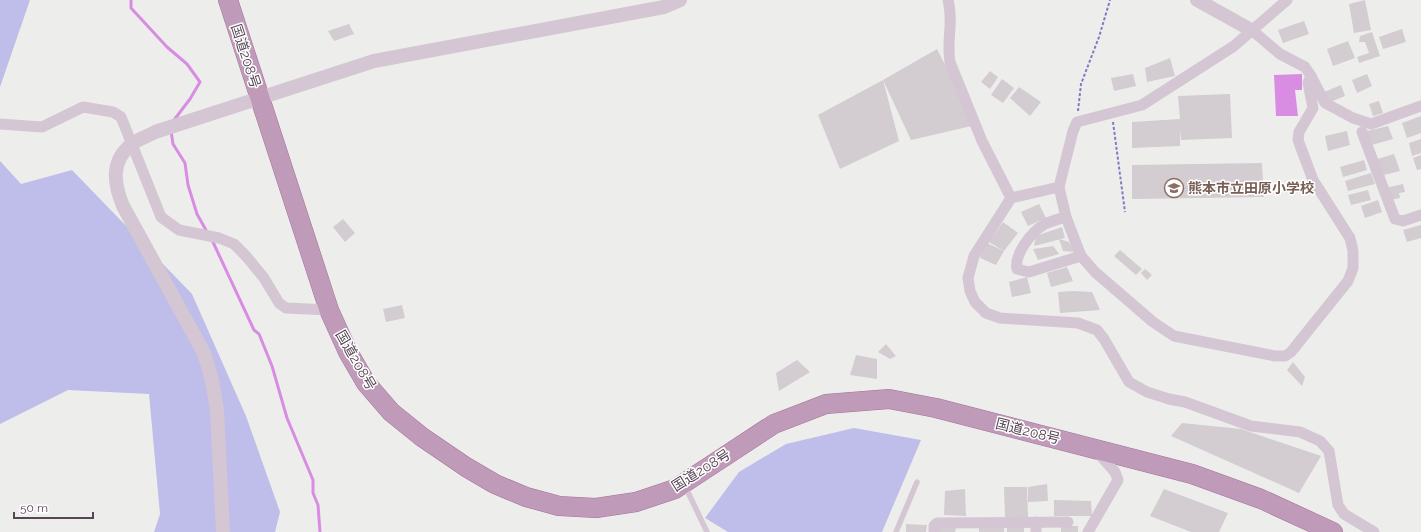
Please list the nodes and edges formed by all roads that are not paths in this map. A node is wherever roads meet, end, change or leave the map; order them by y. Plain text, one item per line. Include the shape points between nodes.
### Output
1 (228, 0) edge
2 (680, 0) edge
3 (948, 0) edge
4 (1197, 0) edge
5 (1288, 0) edge
6 (1253, 31) junction
7 (1311, 76) junction
8 (259, 99) junction
9 (1421, 106) edge
10 (0, 124) edge
11 (1362, 132) dead end
12 (132, 144) junction
13 (1059, 187) junction
14 (1011, 198) junction
15 (1421, 216) edge
16 (1066, 218) junction
17 (1081, 256) junction
18 (329, 310) junction
19 (1102, 449) junction
20 (917, 482) dead end
21 (684, 483) junction
22 (1068, 522) dead end
23 (1036, 527) edge
24 (223, 532) edge
25 (707, 532) edge
26 (896, 532) edge
27 (934, 532) edge
28 (1088, 532) edge
29 (1333, 532) edge
30 (1374, 532) edge

1 - 8 highway, 国道208号
2 - 8 street via 664,7 374,61
3 - 14 street via 952,14 948,51 950,62 982,141
4 - 6 street
5 - 6 street
6 - 7 street via 1280,54 1305,67
6 - 13 street via 1142,105 1077,122 1072,131
7 - 9 street via 1325,103 1365,123 1371,124
7 - 17 street via 1308,83 1313,108 1299,132 1298,140 1313,180 1350,238 1353,268 1348,281 1285,356 1174,336 1153,322 1095,272
8 - 12 street via 155,132
8 - 18 highway, 国道208号
10 - 12 street via 42,127 83,107 113,112 121,117
11 - 15 street via 1395,219 1403,221
12 - 18 street via 161,217 179,230 219,238 234,244 264,278 279,303 286,308
12 - 24 street via 120,158 115,172 115,187 204,353 217,410
13 - 14 street
13 - 16 street
14 - 30 street via 974,256 968,278 975,302 986,313 1000,318 1088,325 1097,330 1104,339 1129,382 1135,386 1252,426 1300,432 1320,441 1330,451 1338,505 1344,514
16 - 17 street
16 - 17 street via 1044,224 1036,230 1022,250 1016,264 1017,269 1029,272
18 - 21 highway, 国道208号 via 366,383 390,412 428,441 495,484 526,497 559,506 596,508 636,502 675,489
19 - 21 highway, 国道208号 via 936,408 889,399 861,400 826,404 774,424
19 - 28 street via 1100,456 1115,472 1118,480
19 - 29 highway, 国道208号 via 1192,474 1261,499
20 - 26 lane
21 - 25 lane
22 - 23 street
23 - 27 street via 937,523

